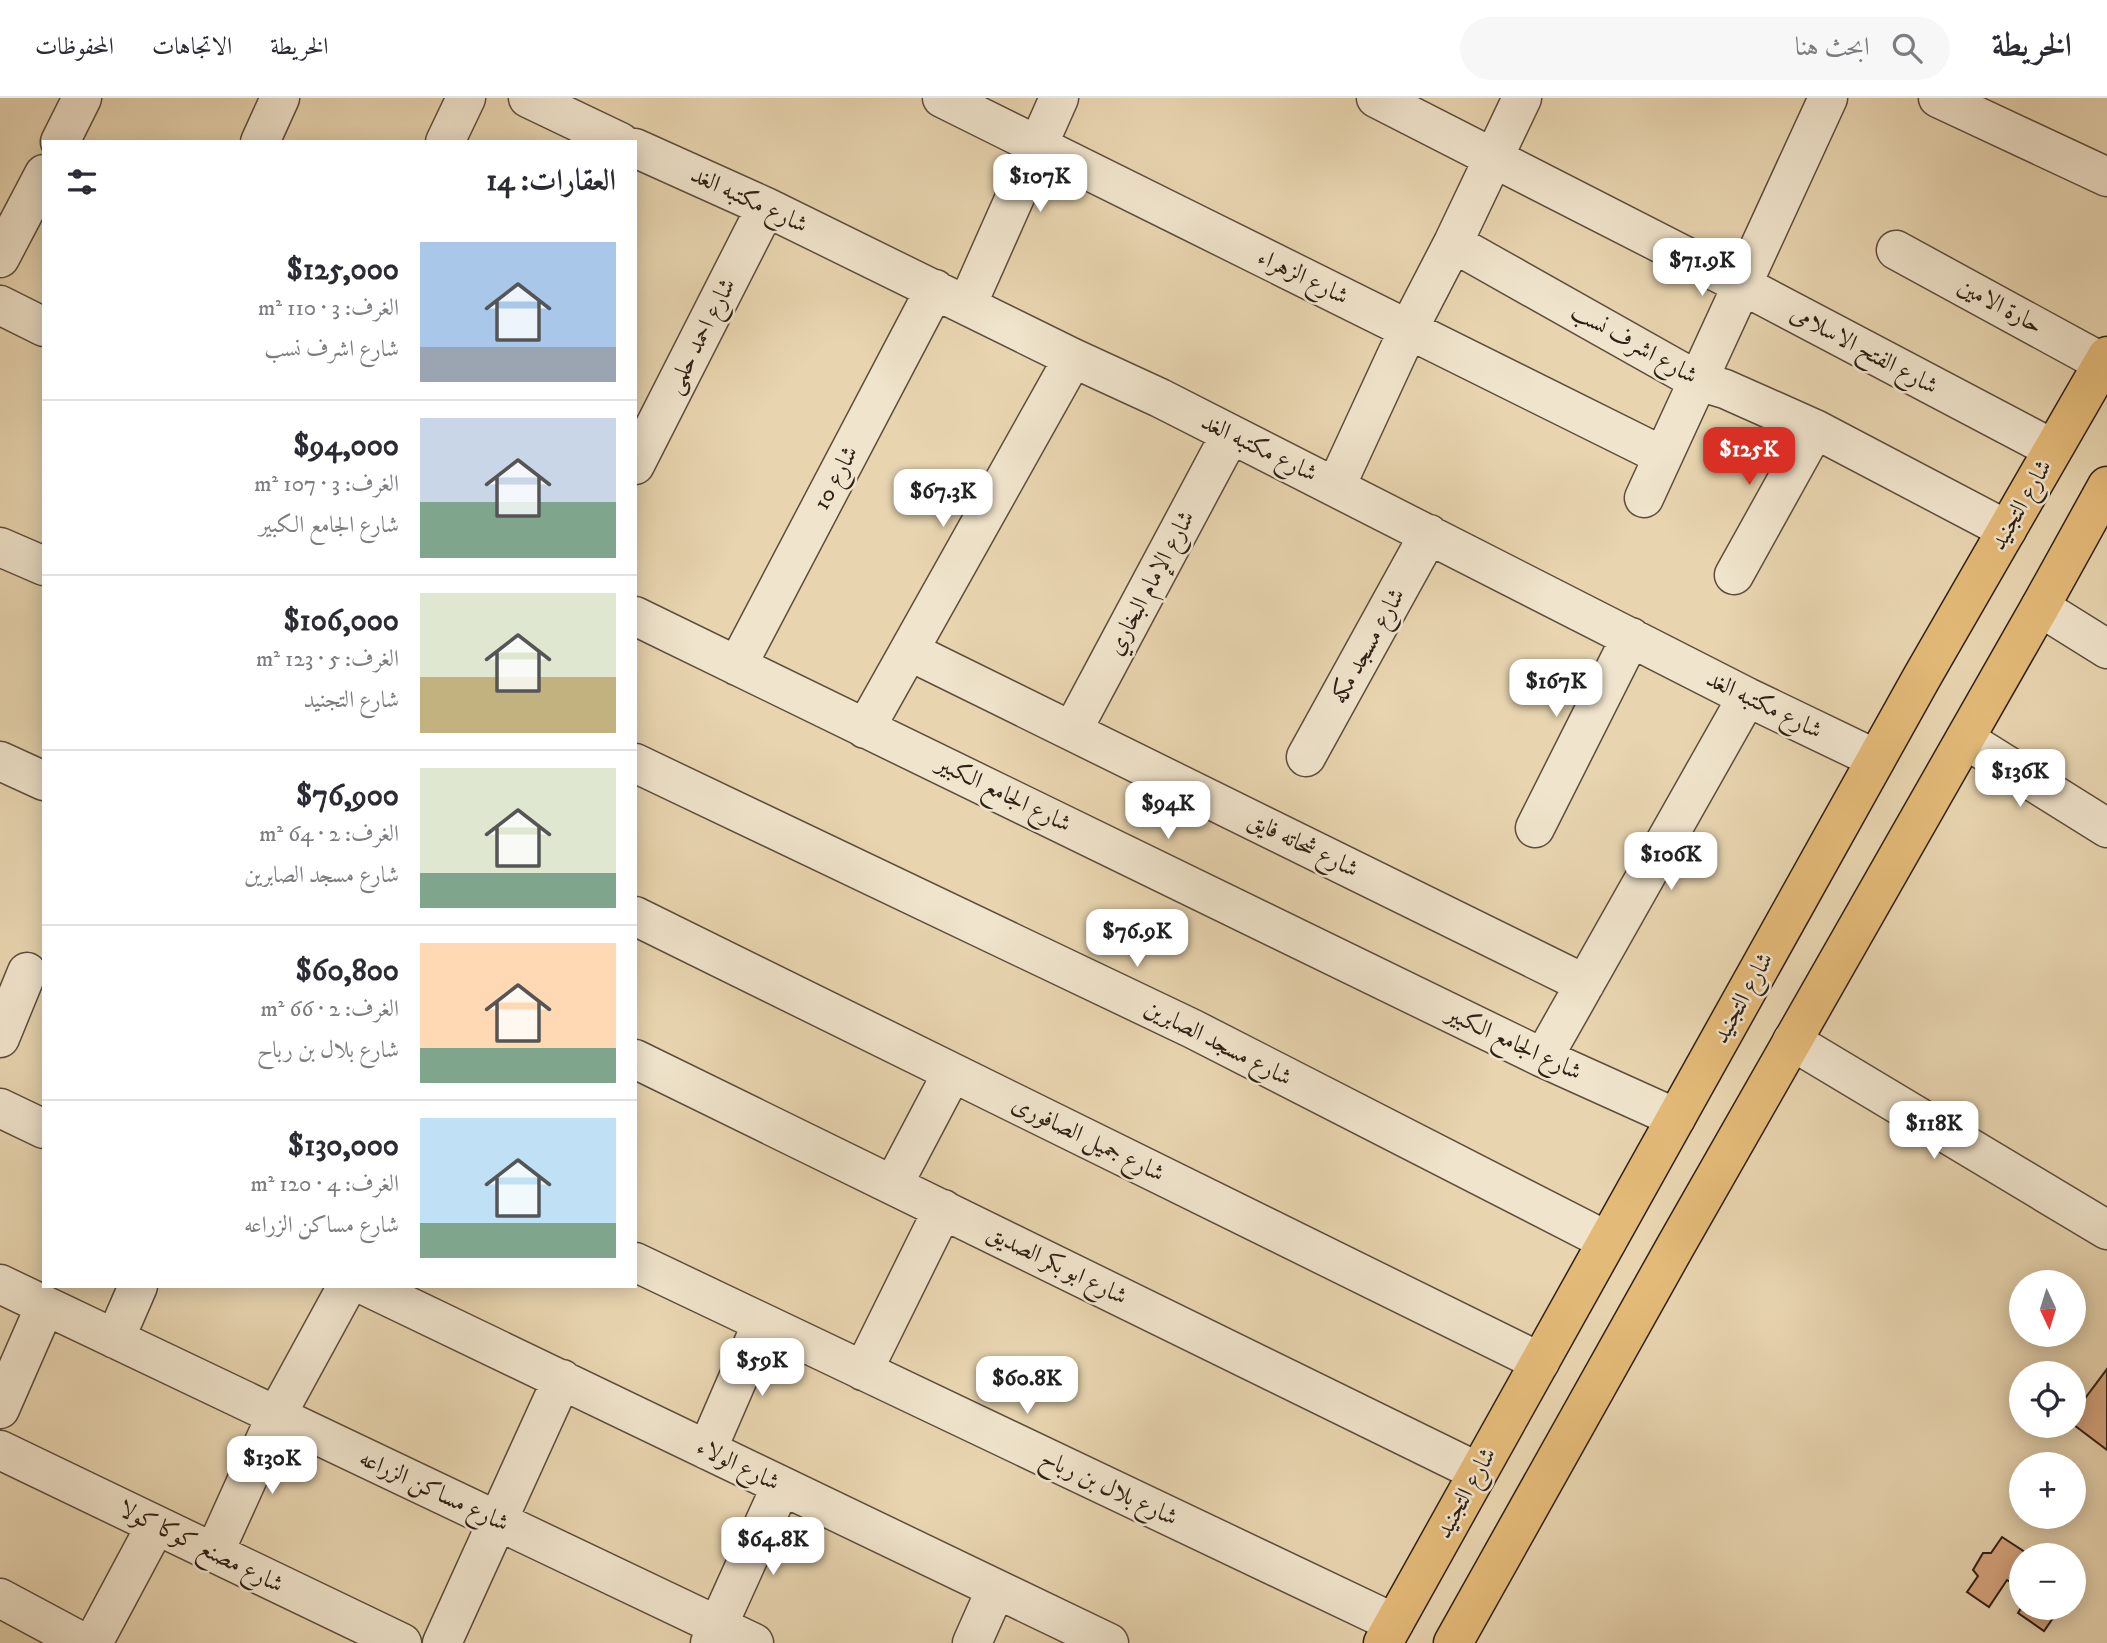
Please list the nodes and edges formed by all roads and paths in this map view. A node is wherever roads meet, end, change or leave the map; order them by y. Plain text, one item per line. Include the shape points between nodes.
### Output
1 (82, 98) edge
2 (280, 98) edge
3 (466, 98) edge
4 (528, 98) edge
5 (942, 98) edge
6 (1059, 98) edge
7 (1376, 98) edge
8 (1522, 98) edge
9 (1828, 98) edge
10 (1938, 98) edge
11 (573, 132) edge
12 (61, 140) edge
13 (261, 140) edge
14 (446, 140) edge
15 (611, 140) edge
16 (1038, 146) junction
17 (637, 149) edge
18 (1493, 157) junction
19 (2107, 177) edge
20 (42, 178) edge
21 (766, 207) junction
22 (1453, 243) junction
23 (1896, 250) dead end
24 (0, 258) edge
25 (1742, 285) junction
26 (951, 297) junction
27 (0, 305) edge
28 (42, 326) edge
29 (1409, 328) junction
30 (1073, 358) junction
31 (2105, 359) edge
32 (1698, 381) junction
33 (1815, 429) junction
34 (1230, 435) junction
35 (2053, 449) junction
36 (1663, 456) junction
37 (637, 461) edge
38 (1336, 486) junction
39 (2105, 493) edge
40 (1644, 498) dead end
41 (2007, 530) junction
42 (1429, 534) junction
43 (0, 547) edge
44 (42, 565) edge
45 (1734, 575) dead end
46 (2040, 607) junction
47 (637, 617) edge
48 (1631, 637) junction
49 (2107, 649) edge
50 (909, 651) junction
51 (737, 666) junction
52 (1747, 697) junction
53 (865, 729) junction
54 (1072, 731) junction
55 (1965, 739) junction
56 (1306, 757) dead end
57 (1876, 759) junction
58 (0, 761) edge
59 (637, 764) edge
60 (42, 780) edge
61 (1535, 828) dead end
62 (2107, 828) edge
63 (637, 917) edge
64 (24, 970) edge
65 (1585, 984) junction
66 (0, 1038) edge
67 (1793, 1041) junction
68 (1543, 1058) junction
69 (637, 1060) edge
70 (953, 1073) junction
71 (0, 1108) edge
72 (1676, 1118) junction
73 (42, 1128) edge
74 (893, 1185) junction
75 (943, 1209) junction
76 (2107, 1230) edge
77 (1607, 1241) junction
78 (637, 1263) edge
79 (0, 1284) edge
80 (137, 1288) edge
81 (347, 1288) edge
82 (370, 1288) edge
83 (45, 1306) junction
84 (762, 1323) junction
85 (115, 1339) junction
86 (1540, 1362) junction
87 (863, 1371) junction
88 (562, 1380) junction
89 (0, 1409) edge
90 (276, 1416) junction
91 (0, 1450) edge
92 (707, 1450) junction
93 (1478, 1472) junction
94 (782, 1486) junction
95 (498, 1520) junction
96 (156, 1525) junction
97 (214, 1553) junction
98 (996, 1589) junction
99 (0, 1598) edge
100 (1388, 1633) edge
101 (714, 1634) edge
102 (84, 1643) edge
103 (93, 1643) edge
104 (402, 1643) edge
105 (442, 1643) edge
106 (754, 1643) edge
107 (972, 1643) edge
108 (1109, 1643) edge
109 (1453, 1643) edge

1 - 12 street
2 - 13 street
3 - 14 street
4 - 11 street
5 - 16 street, شارع الزهراء
6 - 16 street, شارع 10
7 - 18 street, شارع الفتح الاسلامى
8 - 18 street
9 - 25 street
10 - 19 street
11 - 15 street
16 - 26 street, شارع 10
16 - 29 street, شارع الزهراء
17 - 21 street, شارع مكتبه الغد
18 - 22 street
18 - 25 street, شارع الفتح الاسلامى
20 - 24 street
21 - 26 street, شارع مكتبه الغد
21 - 37 street, شارع احمد حلمى
22 - 29 street
22 - 32 street, شارع اشرف نسب
23 - 31 street, حارة الامين
25 - 32 street
25 - 35 street, شارع الفتح الاسلامى
26 - 30 street, شارع مكتبه الغد
26 - 51 street, شارع 10
27 - 28 street
29 - 36 street, شارع الزهراء
29 - 38 street
30 - 34 street, شارع مكتبه الغد
30 - 50 street
31 - 35 highway, شارع التجنيد
32 - 33 street, شارع اشرف نسب
32 - 36 street
33 - 41 street, شارع اشرف نسب
33 - 45 street
34 - 38 street, شارع مكتبه الغد
34 - 54 street, شارع الإمام البخاري
35 - 41 highway, شارع التجنيد
36 - 40 street
38 - 42 street, شارع مكتبه الغد
39 - 46 highway
41 - 57 highway, شارع التجنيد
42 - 48 street, شارع مكتبه الغد
42 - 56 street, شارع مسجد مكه
43 - 44 street
46 - 49 street
46 - 55 highway
47 - 51 street, شارع الجامع الكبير
48 - 52 street, شارع مكتبه الغد
48 - 61 street
50 - 53 street
50 - 54 street, شارع شحاته فايق
51 - 53 street, شارع الجامع الكبير
52 - 57 street, شارع مكتبه الغد
52 - 65 street
53 - 68 street, شارع الجامع الكبير
54 - 65 street, شارع شحاته فايق
55 - 62 street
55 - 67 highway
57 - 72 highway, شارع التجنيد
58 - 60 street
59 - 77 street, شارع مسجد الصابرين via 1192,1029
63 - 70 street, شارع جميل الصافورى
64 - 66 street
65 - 68 street
67 - 76 street
67 - 109 highway
68 - 72 street, شارع الجامع الكبير
69 - 74 street, شارع ابو بكر الصديق
70 - 74 street
70 - 86 street, شارع جميل الصافورى
71 - 73 street
72 - 77 highway, شارع التجنيد
74 - 75 street, شارع ابو بكر الصديق
75 - 87 street
75 - 93 street, شارع ابو بكر الصديق
77 - 86 highway, شارع التجنيد
78 - 84 street, شارع بلال بن رباح
79 - 83 street, شارع مساكن الزراعه
80 - 85 street
81 - 90 street
82 - 88 street, شارع الولاء
83 - 85 street, شارع مساكن الزراعه
83 - 89 street
84 - 87 street, شارع بلال بن رباح
84 - 92 street
85 - 90 street, شارع مساكن الزراعه
86 - 93 highway, شارع التجنيد
87 - 100 street, شارع بلال بن رباح
88 - 92 street, شارع الولاء
88 - 95 street
90 - 95 street, شارع مساكن الزراعه
90 - 97 street
91 - 96 street, شارع مصنع كوكا كولا
92 - 94 street, شارع الولاء
93 - 100 highway, شارع التجنيد
94 - 98 street, شارع الولاء
94 - 101 street
95 - 101 street, شارع مساكن الزراعه
95 - 105 street
96 - 97 street, شارع مصنع كوكا كولا
96 - 103 street
97 - 104 street, شارع مصنع كوكا كولا
98 - 107 street
98 - 108 street, شارع الولاء
99 - 102 street
101 - 106 street, شارع مساكن الزراعه

